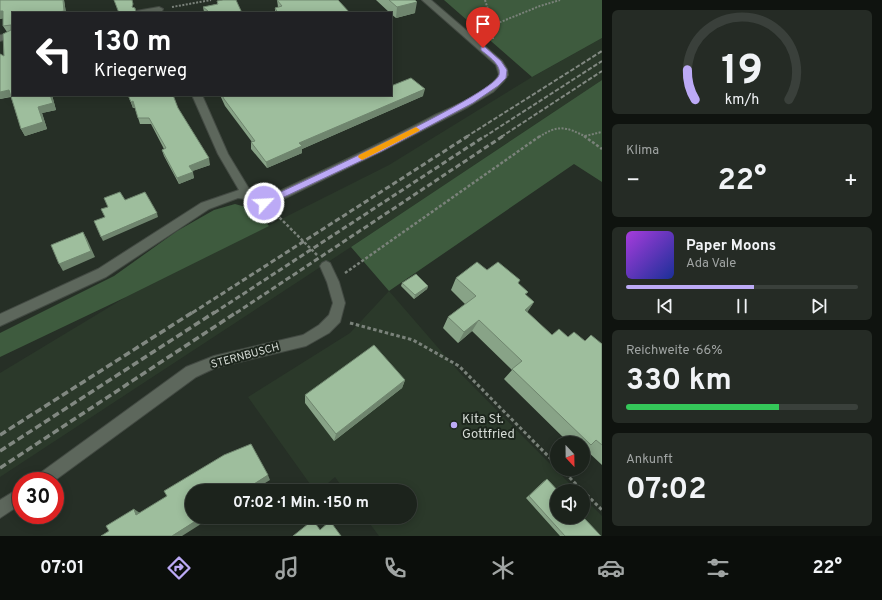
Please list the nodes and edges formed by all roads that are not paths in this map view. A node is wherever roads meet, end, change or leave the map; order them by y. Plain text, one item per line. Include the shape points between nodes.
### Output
1 (154, 0) edge
2 (426, 0) edge
3 (160, 11) edge
4 (150, 12) edge
5 (12, 35) edge
6 (0, 38) edge
7 (197, 96) edge
8 (247, 195) junction
9 (326, 266) road end
10 (0, 320) edge
11 (53, 472) edge
12 (12, 501) edge
13 (0, 510) edge

1 - 3 street
2 - 8 street via 496,60 504,70 502,78 471,101 379,149 264,203
3 - 4 street
5 - 6 street
7 - 8 street via 223,154
8 - 10 street via 225,197 205,206 102,273
9 - 11 street, STERNBUSCH via 339,303 335,318 324,330 306,340 214,362 191,372
12 - 13 street

